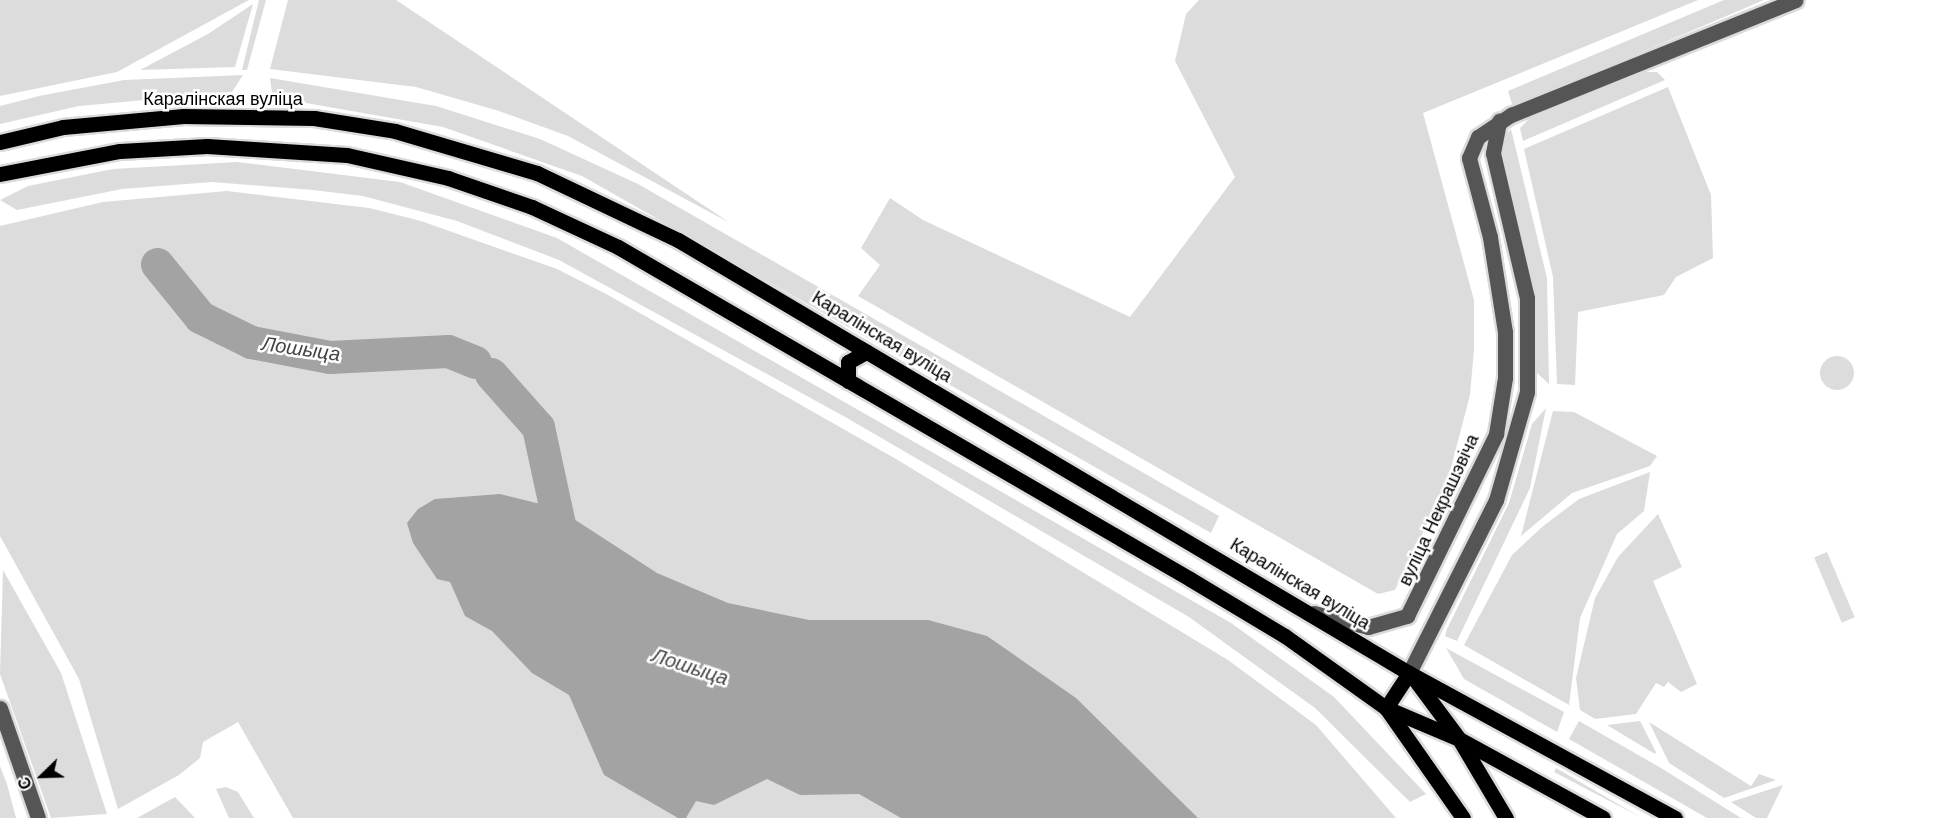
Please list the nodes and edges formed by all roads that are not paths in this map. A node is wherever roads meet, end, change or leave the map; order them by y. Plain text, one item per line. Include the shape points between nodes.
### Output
1 (1796, 0) edge
2 (1499, 121) junction
3 (0, 142) edge
4 (0, 174) edge
5 (867, 352) junction
6 (848, 381) junction
7 (1314, 613) junction
8 (1409, 672) junction
9 (0, 708) edge
10 (1386, 708) junction
11 (1460, 740) junction
12 (1513, 767) junction
13 (1489, 791) junction
14 (38, 818) edge
15 (1463, 818) edge
16 (1506, 818) edge
17 (1603, 818) edge
18 (1675, 818) edge

1 - 2 street, вуліца Некрашэвіча
2 - 7 street, вуліца Некрашэвіча via 1478,137 1469,158 1491,237 1505,332 1505,378 1496,434 1407,616 1368,627
2 - 8 street via 1493,153 1527,298 1527,392 1496,500
3 - 5 main road, Каралінская вуліца via 63,127 183,116 314,118 395,131 476,153 593,196 678,240
4 - 6 main road via 120,151 207,146 347,155 448,178 532,207 618,247
5 - 6 main road via 848,362
5 - 7 main road, Каралінская вуліца
6 - 10 main road via 1285,636
7 - 8 main road, Каралінская вуліца
8 - 10 main road
8 - 11 main road
8 - 18 main road, Каралінская вуліца
9 - 14 street
10 - 11 main road
10 - 15 main road
11 - 12 main road
11 - 13 main road
12 - 13 main road via 1491,774
12 - 17 main road
13 - 16 main road

